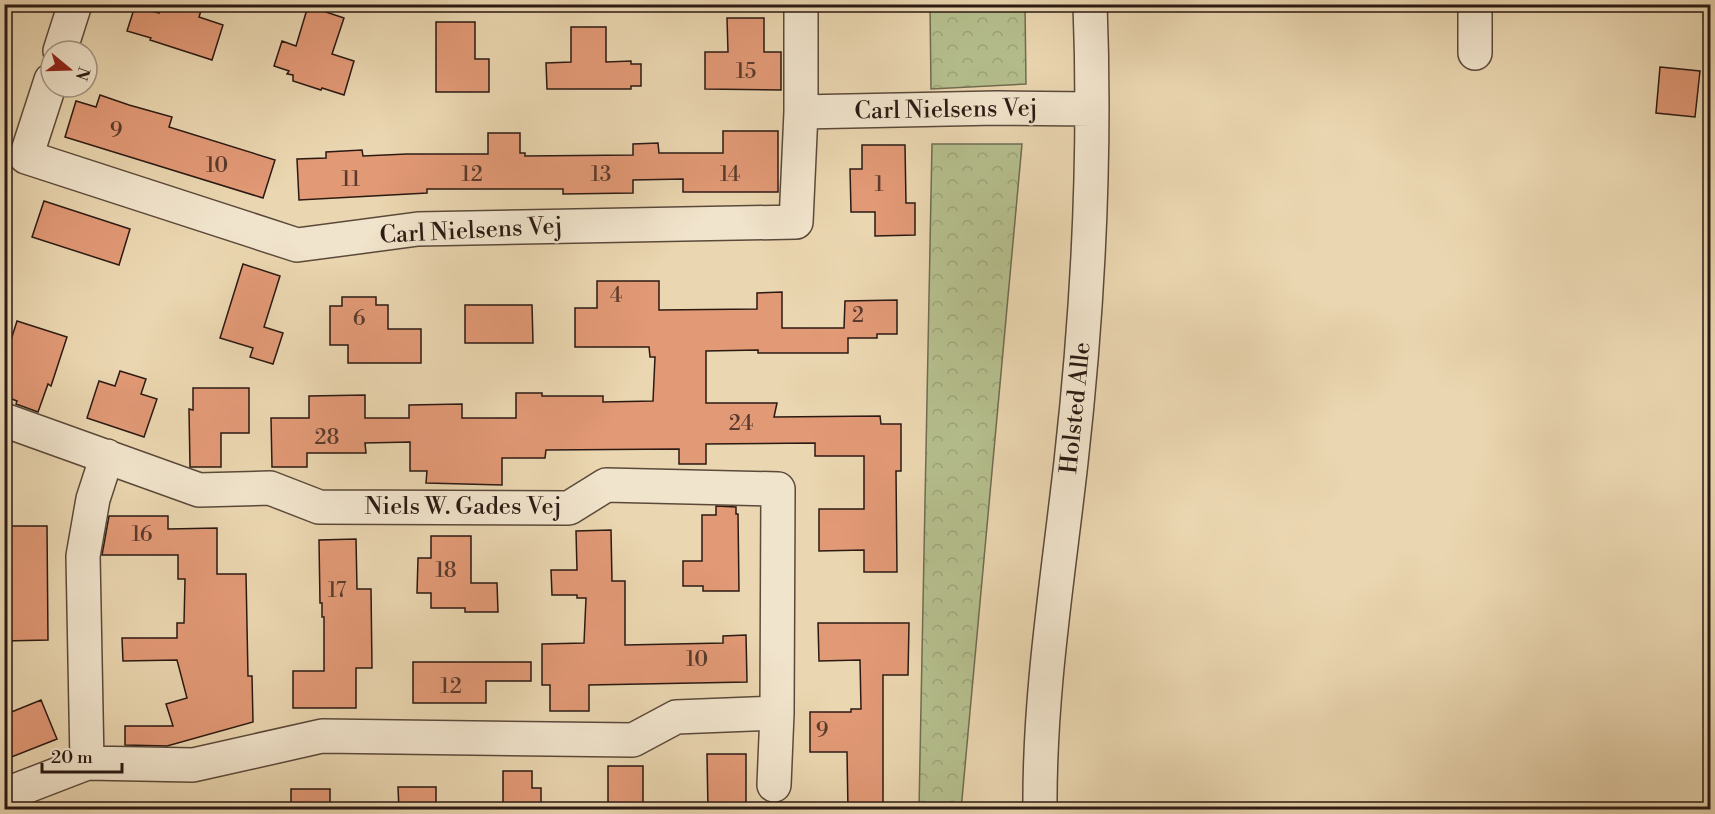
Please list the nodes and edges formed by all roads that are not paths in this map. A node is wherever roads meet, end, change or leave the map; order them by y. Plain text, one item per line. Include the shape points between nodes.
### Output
1 (75, 4) edge
2 (801, 4) edge
3 (1090, 4) edge
4 (1474, 4) edge
5 (64, 39) edge
6 (1475, 53) dead end
7 (45, 99) edge
8 (1092, 109) junction
9 (801, 112) junction
10 (4, 420) edge
11 (107, 456) junction
12 (777, 713) junction
13 (87, 764) junction
14 (774, 785) dead end
15 (4, 795) edge
16 (1040, 810) edge

1 - 5 street
2 - 9 street, Carl Nielsens Vej
3 - 8 street, Holsted Alle
4 - 6 street
7 - 9 street, Carl Nielsens Vej via 26,157 297,246 418,229 796,222
8 - 9 street, Carl Nielsens Vej
8 - 16 street, Holsted Alle via 1087,296 1045,687
10 - 11 street, Niels W. Gades Vej
11 - 12 street, Niels W. Gades Vej via 200,490 270,488 319,507 569,508 606,485 778,489
11 - 13 street via 93,499 83,556
12 - 13 street via 676,717 633,740 322,736 193,765
12 - 14 street, Niels W. Gades Vej
13 - 15 street

